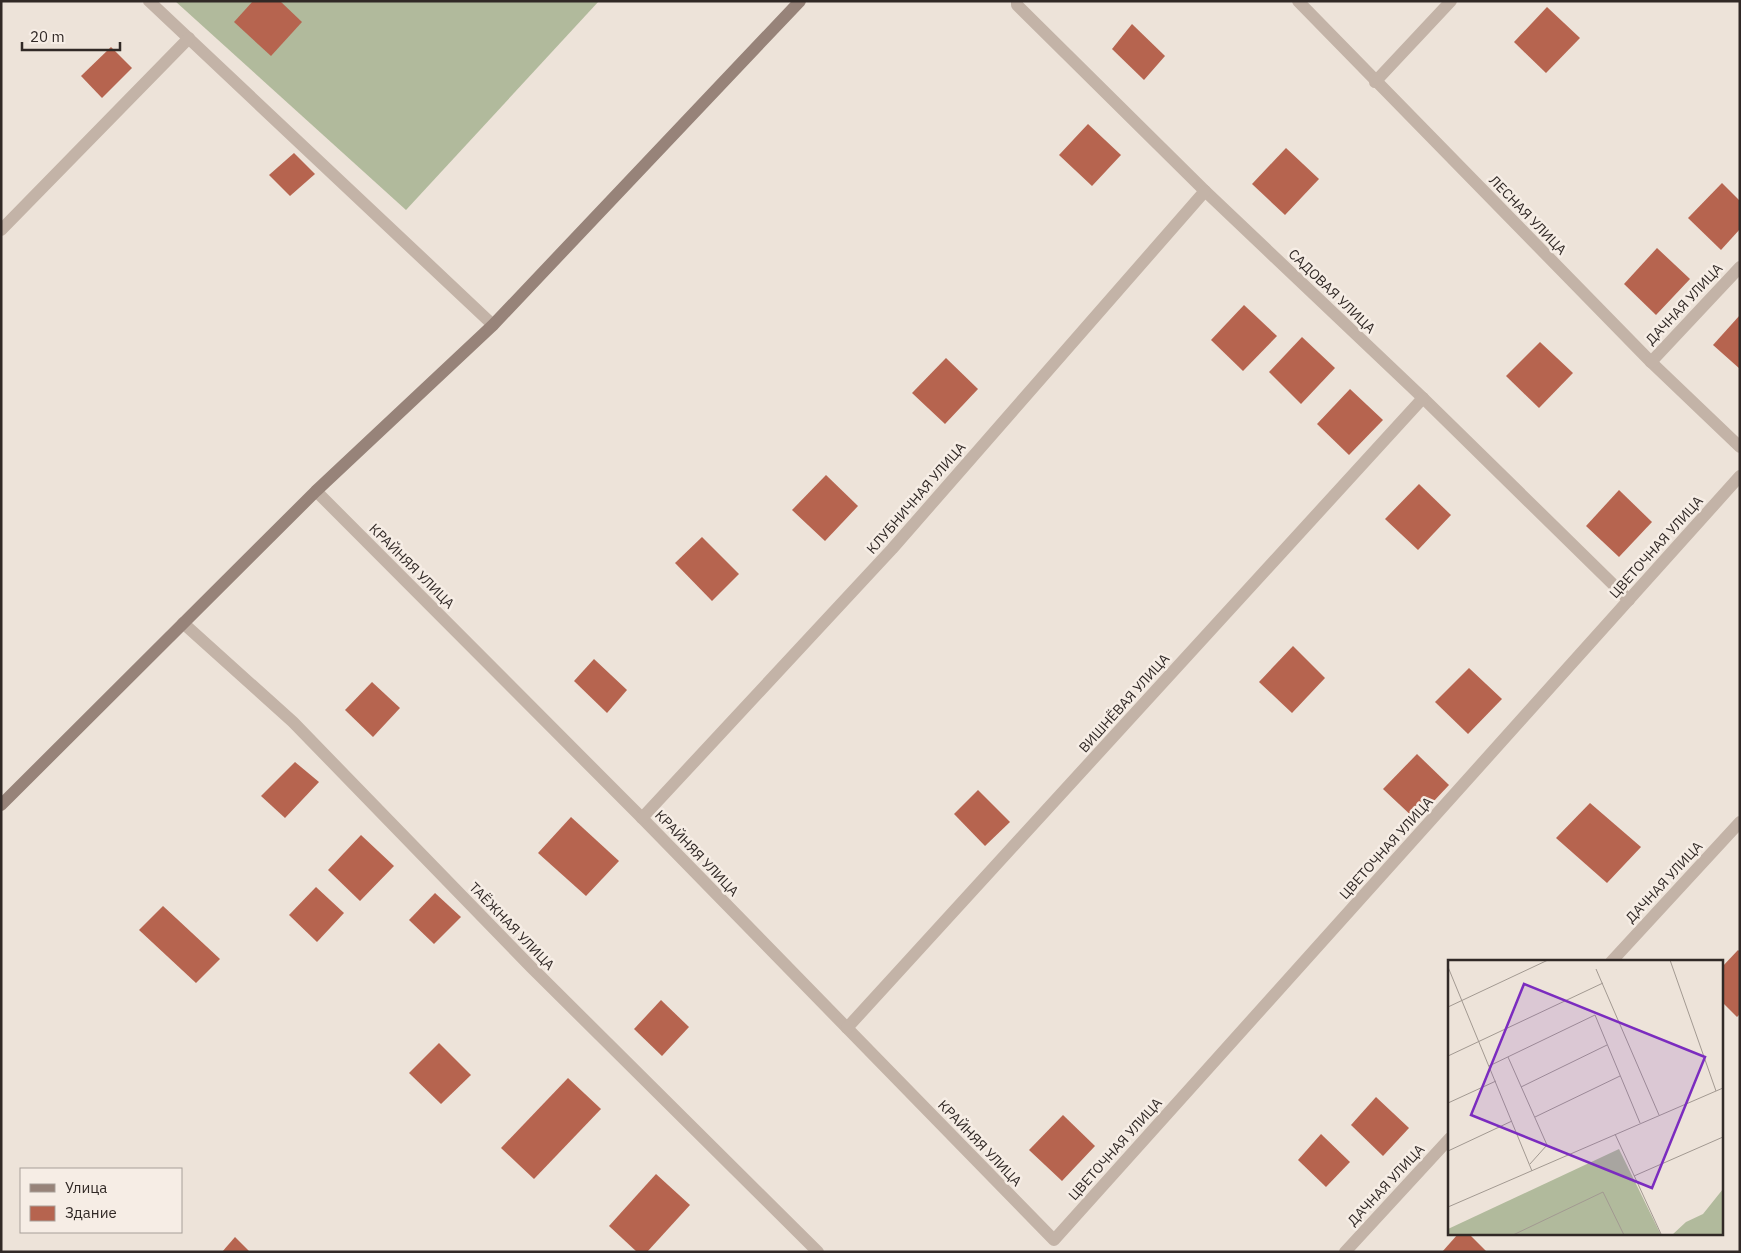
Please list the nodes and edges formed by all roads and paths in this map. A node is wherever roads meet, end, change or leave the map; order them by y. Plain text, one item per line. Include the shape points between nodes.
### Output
1 (149, 1) edge
2 (800, 1) edge
3 (1017, 1) edge
4 (1298, 1) edge
5 (1451, 1) edge
6 (189, 38) junction
7 (1376, 82) junction
8 (1205, 191) junction
9 (1, 230) edge
10 (1740, 267) edge
11 (492, 325) junction
12 (1650, 362) junction
13 (1423, 398) junction
14 (1740, 447) edge
15 (1740, 476) edge
16 (316, 491) junction
17 (1629, 600) junction
18 (183, 624) junction
19 (1, 805) edge
20 (642, 818) junction
21 (1740, 822) edge
22 (1613, 960) edge
23 (847, 1028) junction
24 (1448, 1140) edge
25 (1054, 1240) joint
26 (818, 1252) edge
27 (1345, 1252) edge

1 - 6 street
2 - 11 main road
3 - 8 street, САДОВАЯ УЛИЦА
4 - 7 street, ЛЕСНАЯ УЛИЦА
5 - 7 street
6 - 9 street
6 - 11 street
7 - 12 street, ЛЕСНАЯ УЛИЦА
8 - 13 street, САДОВАЯ УЛИЦА
8 - 20 street, КЛУБНИЧНАЯ УЛИЦА via 892,549
10 - 12 street, ДАЧНАЯ УЛИЦА
11 - 16 main road
12 - 14 street, ЛЕСНАЯ УЛИЦА
13 - 17 street, САДОВАЯ УЛИЦА
13 - 23 street, ВИШНЁВАЯ УЛИЦА
15 - 17 street, ЦВЕТОЧНАЯ УЛИЦА
16 - 18 main road
16 - 20 street, КРАЙНЯЯ УЛИЦА
17 - 25 street, ЦВЕТОЧНАЯ УЛИЦА
18 - 19 main road
18 - 26 street, ТАЁЖНАЯ УЛИЦА via 293,722 531,967
20 - 23 street, КРАЙНЯЯ УЛИЦА
21 - 22 street, ДАЧНАЯ УЛИЦА
23 - 25 street, КРАЙНЯЯ УЛИЦА
24 - 27 street, ДАЧНАЯ УЛИЦА

